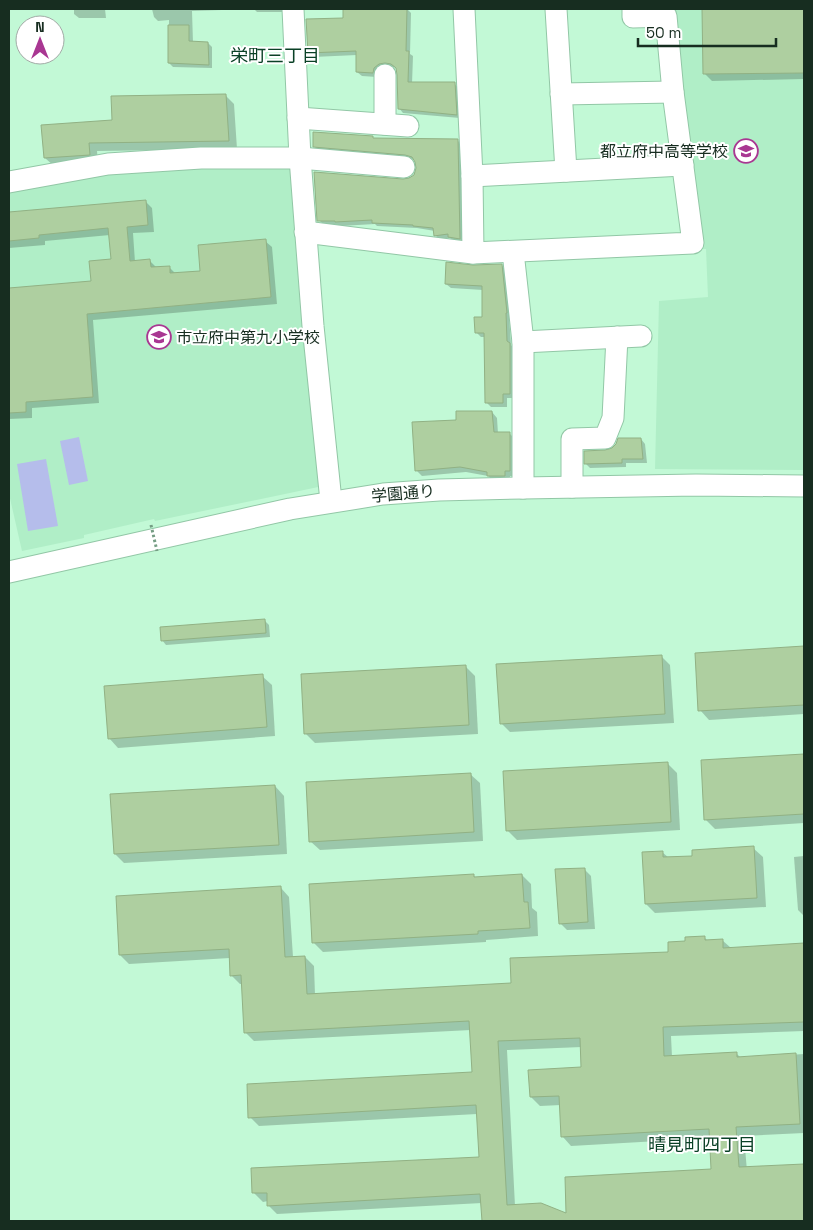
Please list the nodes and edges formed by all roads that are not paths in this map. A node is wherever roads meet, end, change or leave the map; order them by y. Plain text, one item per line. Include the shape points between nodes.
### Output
1 (293, 9) edge
2 (464, 9) edge
3 (556, 9) edge
4 (633, 9) edge
5 (385, 75) dead end
6 (673, 92) junction
7 (561, 94) junction
8 (298, 118) junction
9 (385, 124) junction
10 (408, 126) dead end
11 (300, 158) junction
12 (683, 165) junction
13 (404, 167) dead end
14 (566, 171) junction
15 (472, 176) junction
16 (9, 182) edge
17 (305, 232) junction
18 (513, 252) junction
19 (474, 253) junction
20 (641, 336) dead end
21 (617, 337) junction
22 (523, 342) junction
23 (804, 486) edge
24 (572, 487) junction
25 (523, 488) junction
26 (331, 501) junction
27 (9, 572) edge

1 - 8 street
2 - 15 street
3 - 7 street
4 - 6 street via 633,16 666,16
5 - 9 street
6 - 7 street
6 - 12 street
7 - 14 street
8 - 9 street
8 - 11 street
9 - 10 street
11 - 13 street
11 - 16 street via 201,158 108,164
11 - 17 street
12 - 14 street
12 - 18 street via 693,243
14 - 15 street
15 - 19 street
17 - 19 street
17 - 26 street
18 - 19 street
18 - 22 street
20 - 21 street
21 - 22 street
21 - 24 street via 613,418 605,438 572,439
22 - 25 street
23 - 24 street, 学園通り
24 - 25 street, 学園通り
25 - 26 street, 学園通り via 410,492
26 - 27 street, 学園通り

